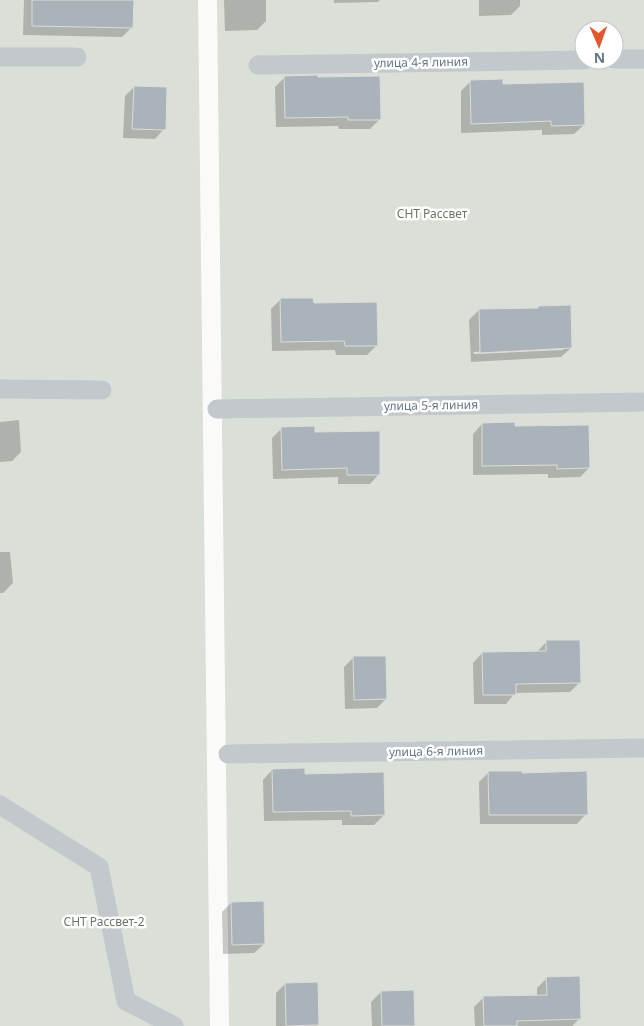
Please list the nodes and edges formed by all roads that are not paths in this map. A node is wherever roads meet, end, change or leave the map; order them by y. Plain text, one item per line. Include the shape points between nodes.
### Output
1 (77, 57) dead end
2 (0, 58) edge
3 (624, 59) edge
4 (644, 59) edge
5 (574, 60) edge
6 (258, 65) dead end
7 (0, 389) edge
8 (102, 390) dead end
9 (644, 402) edge
10 (217, 409) dead end
11 (644, 748) edge
12 (228, 754) dead end
13 (0, 805) edge
14 (174, 1026) edge

1 - 2 lane
3 - 4 lane
5 - 6 lane, улица 4-я линия
7 - 8 lane
9 - 10 lane, улица 5-я линия
11 - 12 lane, улица 6-я линия
13 - 14 lane via 98,867 126,1001

